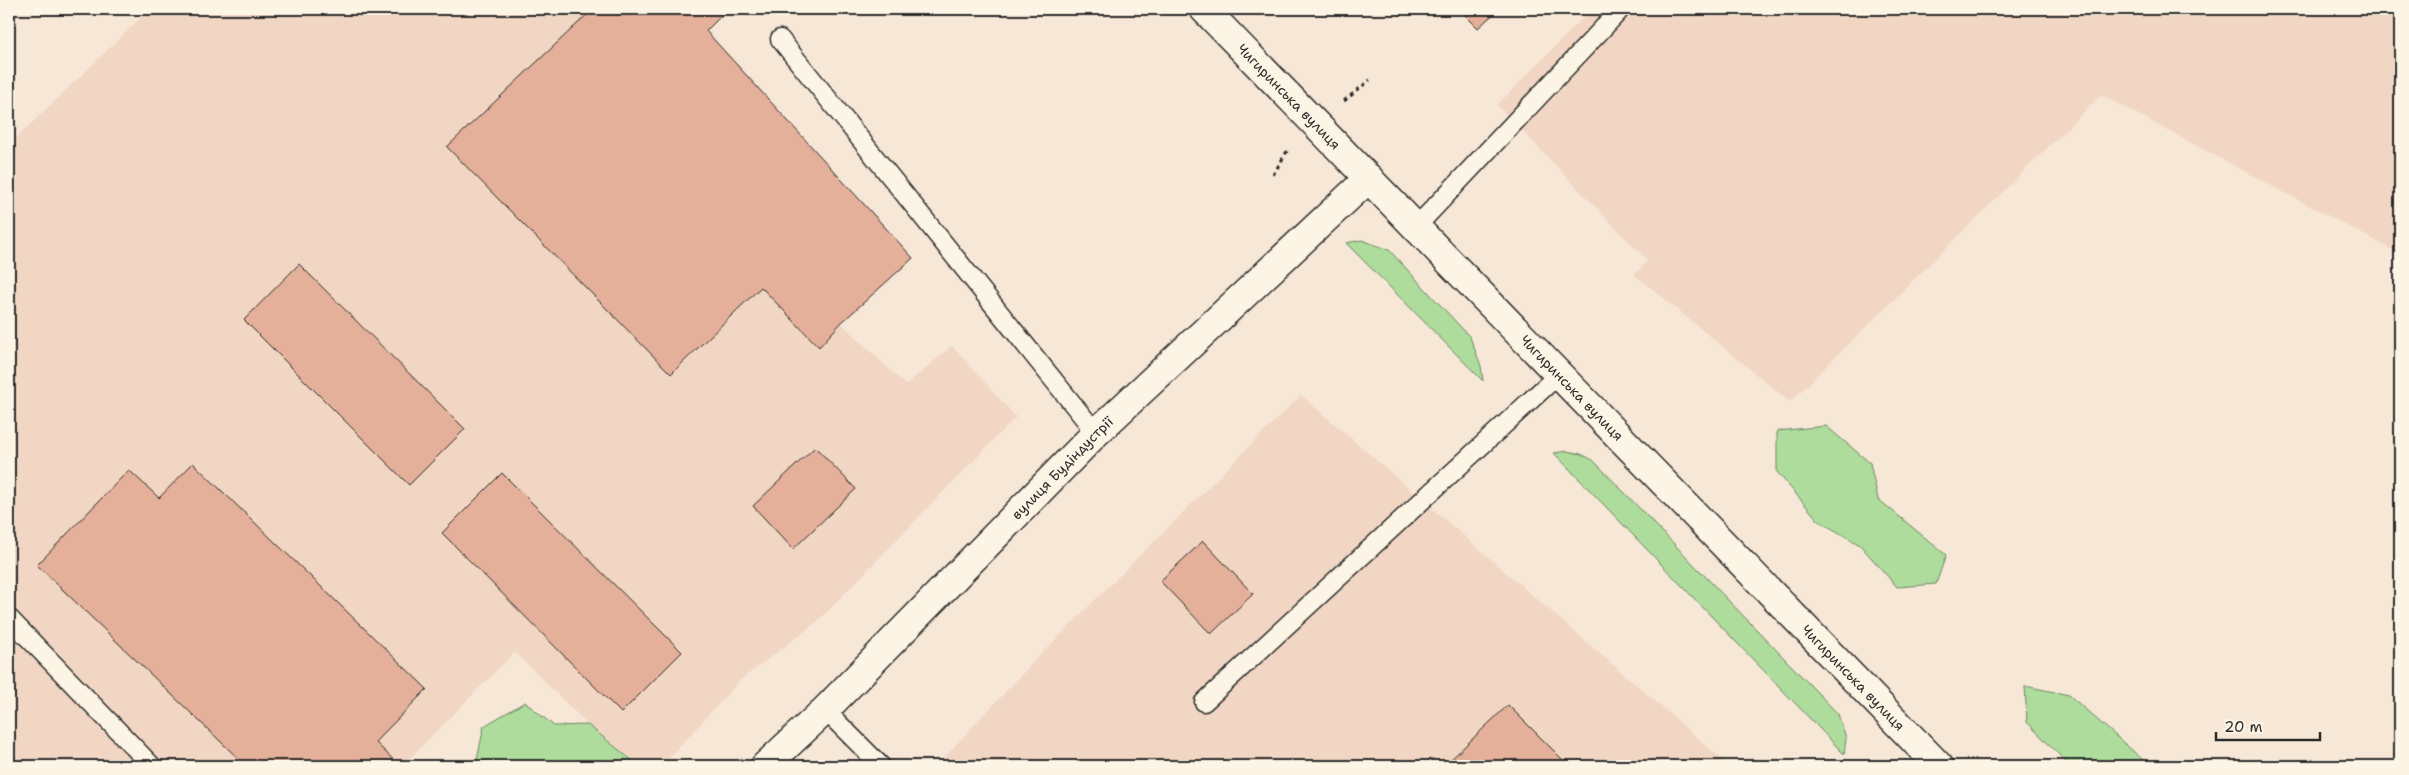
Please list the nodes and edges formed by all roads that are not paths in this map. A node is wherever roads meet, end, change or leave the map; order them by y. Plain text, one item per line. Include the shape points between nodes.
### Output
1 (1204, 9) edge
2 (1621, 9) edge
3 (780, 39) dead end
4 (1369, 178) junction
5 (1416, 227) junction
6 (1559, 374) junction
7 (1096, 433) junction
8 (9, 618) edge
9 (1204, 702) dead end
10 (825, 710) junction
11 (152, 766) edge
12 (765, 766) edge
13 (880, 766) edge
14 (1938, 766) edge

1 - 4 main road, Чигиринська вулиця
2 - 5 lane
3 - 7 lane
4 - 5 main road, Чигиринська вулиця
4 - 7 main road, вулиця Будіндустрії
5 - 6 main road, Чигиринська вулиця
6 - 9 lane
6 - 14 main road, Чигиринська вулиця
7 - 10 main road, вулиця Будіндустрії
8 - 11 lane
10 - 12 main road, вулиця Будіндустрії
10 - 13 lane

